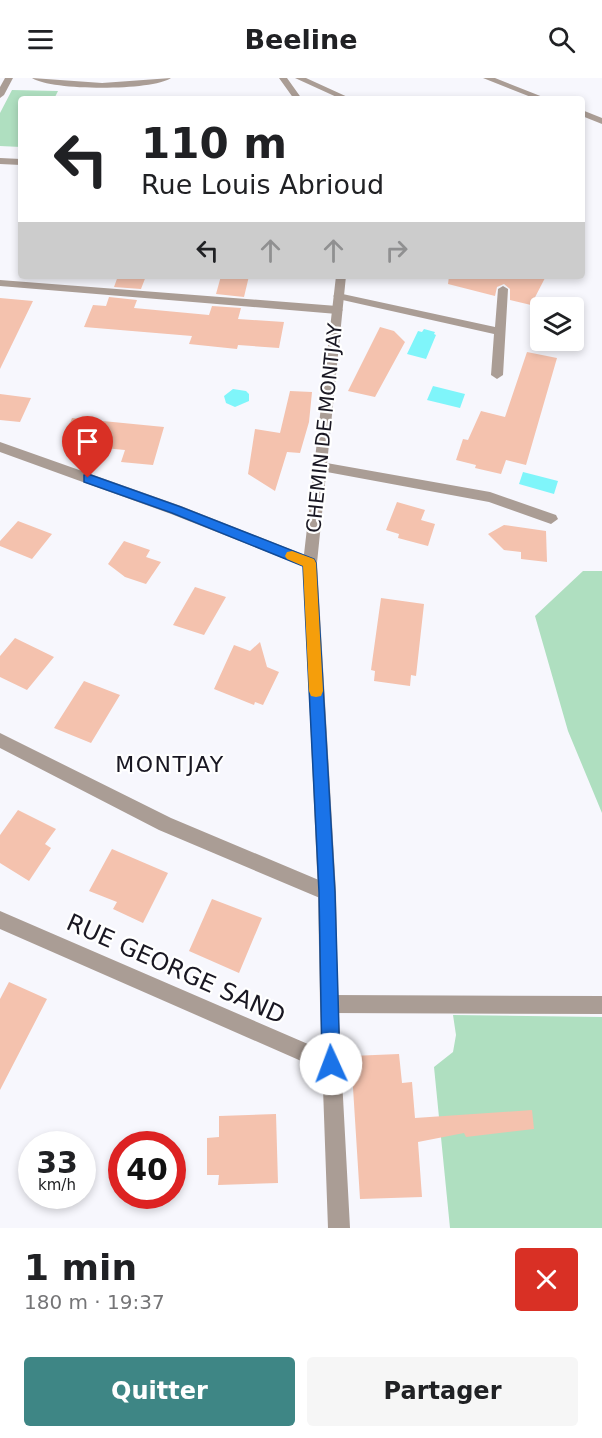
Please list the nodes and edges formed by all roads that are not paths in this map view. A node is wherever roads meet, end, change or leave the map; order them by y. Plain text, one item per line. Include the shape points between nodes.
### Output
1 (9, 78) edge
2 (36, 78) edge
3 (167, 78) edge
4 (283, 78) edge
5 (298, 78) edge
6 (487, 78) edge
7 (0, 95) edge
8 (296, 96) edge
9 (341, 96) edge
10 (535, 96) edge
11 (585, 114) edge
12 (602, 121) edge
13 (0, 160) edge
14 (18, 162) edge
15 (342, 279) edge
16 (0, 283) edge
17 (502, 289) dead end
18 (338, 303) junction
19 (500, 332) junction
20 (497, 375) dead end
21 (0, 447) edge
22 (321, 467) junction
23 (551, 519) dead end
24 (310, 563) junction
25 (0, 740) edge
26 (327, 892) junction
27 (0, 920) edge
28 (329, 1004) junction
29 (602, 1005) edge
30 (331, 1064) junction
31 (339, 1228) edge

1 - 7 street
2 - 3 street via 70,88
4 - 8 street
5 - 9 street
6 - 10 street
11 - 12 street
13 - 14 street
15 - 18 street, CHEMIN DE MONTJAY
16 - 18 street
17 - 19 street
18 - 19 street
18 - 22 street, CHEMIN DE MONTJAY
19 - 20 street
21 - 24 street
22 - 23 street via 490,497
22 - 24 street, CHEMIN DE MONTJAY
24 - 26 street, CHEMIN DE MONTJAY
25 - 26 street via 165,824
26 - 28 street, CHEMIN DE MONTJAY
27 - 30 street, RUE GEORGE SAND
28 - 29 street
28 - 30 street, CHEMIN DE MONTJAY
30 - 31 street, CHEMIN DE MONTJAY

